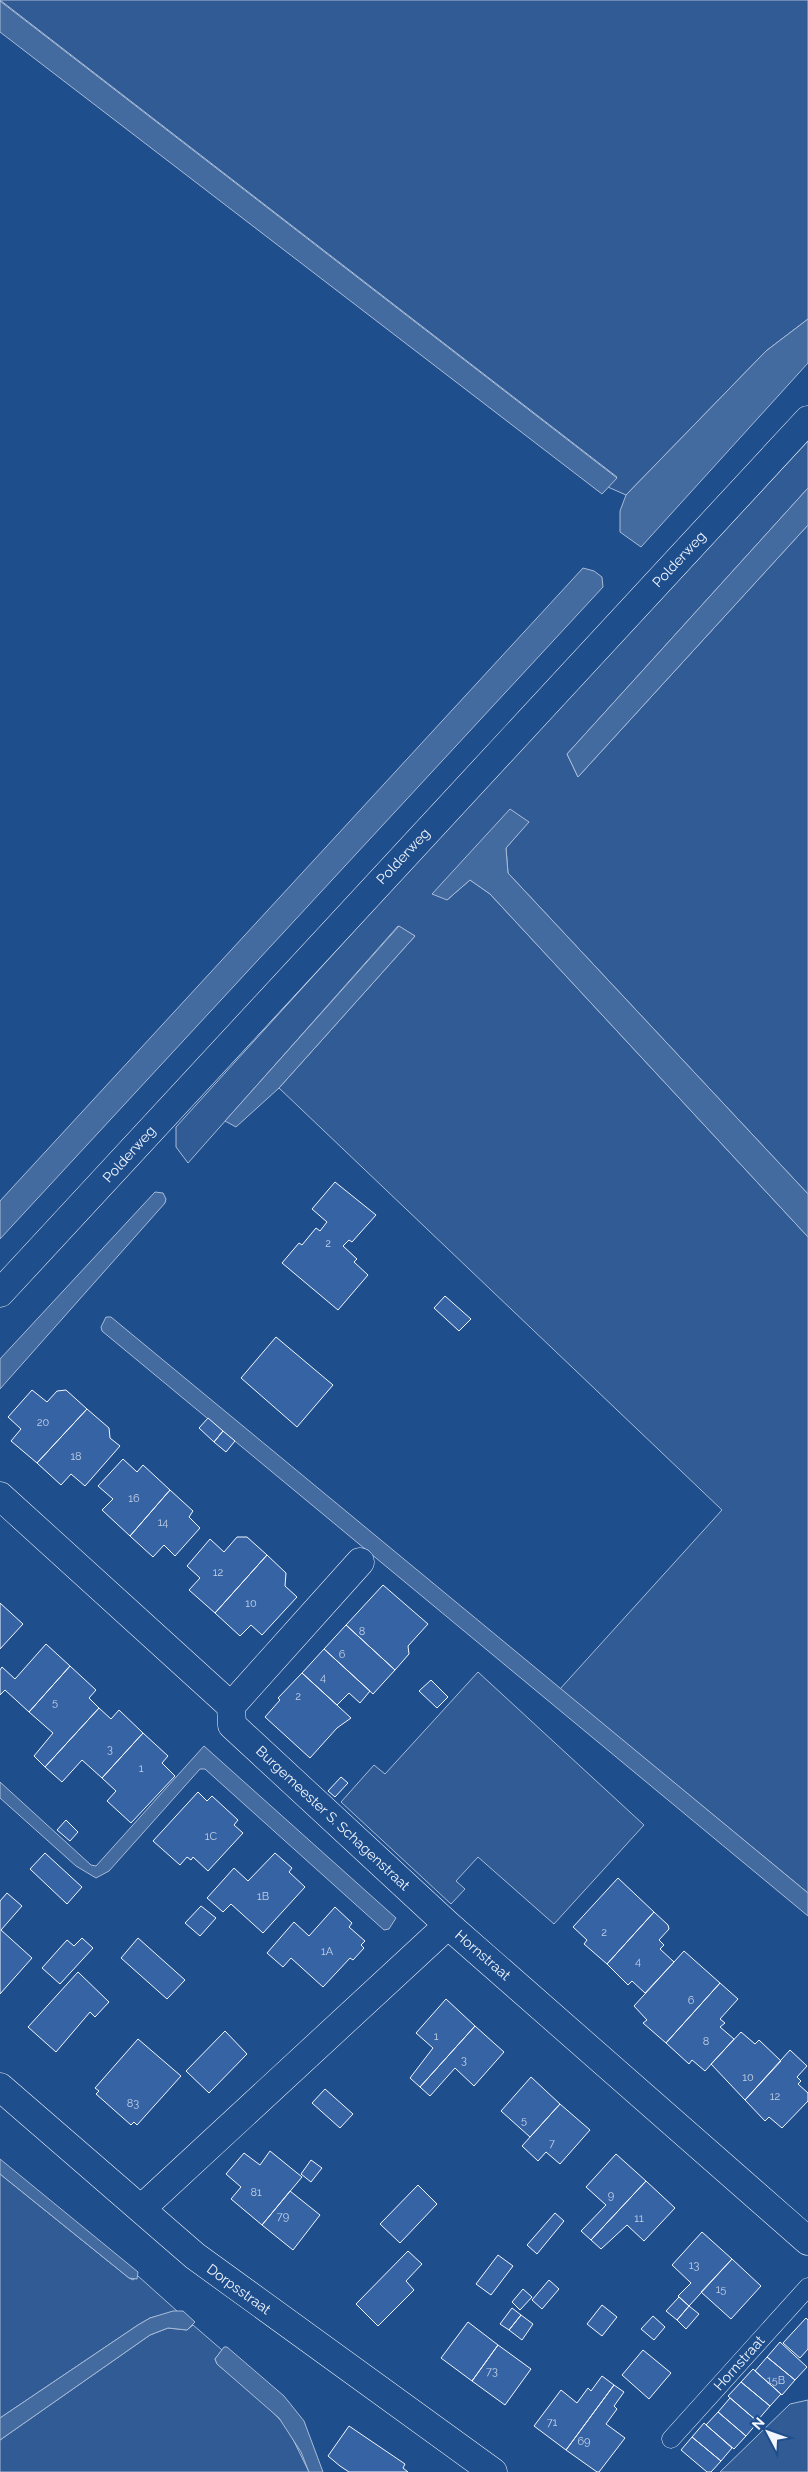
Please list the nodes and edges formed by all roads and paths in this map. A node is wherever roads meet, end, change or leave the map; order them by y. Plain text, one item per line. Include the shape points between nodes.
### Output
1 (808, 420) edge
2 (0, 1293) edge
3 (0, 1496) edge
4 (360, 1562) dead end
5 (231, 1706) junction
6 (448, 1925) junction
7 (0, 2087) edge
8 (142, 2208) junction
9 (808, 2241) edge
10 (808, 2287) edge
11 (671, 2439) dead end
12 (492, 2472) edge

1 - 2 street, Polderweg
3 - 5 street
4 - 5 street
5 - 6 street, Burgemeester S. Schagenstraat via 232,1725
6 - 8 street, Hornstraat
6 - 9 street, Hornstraat
7 - 8 street, Dorpsstraat
8 - 12 street, Dorpsstraat via 236,2288
10 - 11 lane, Hornstraat

